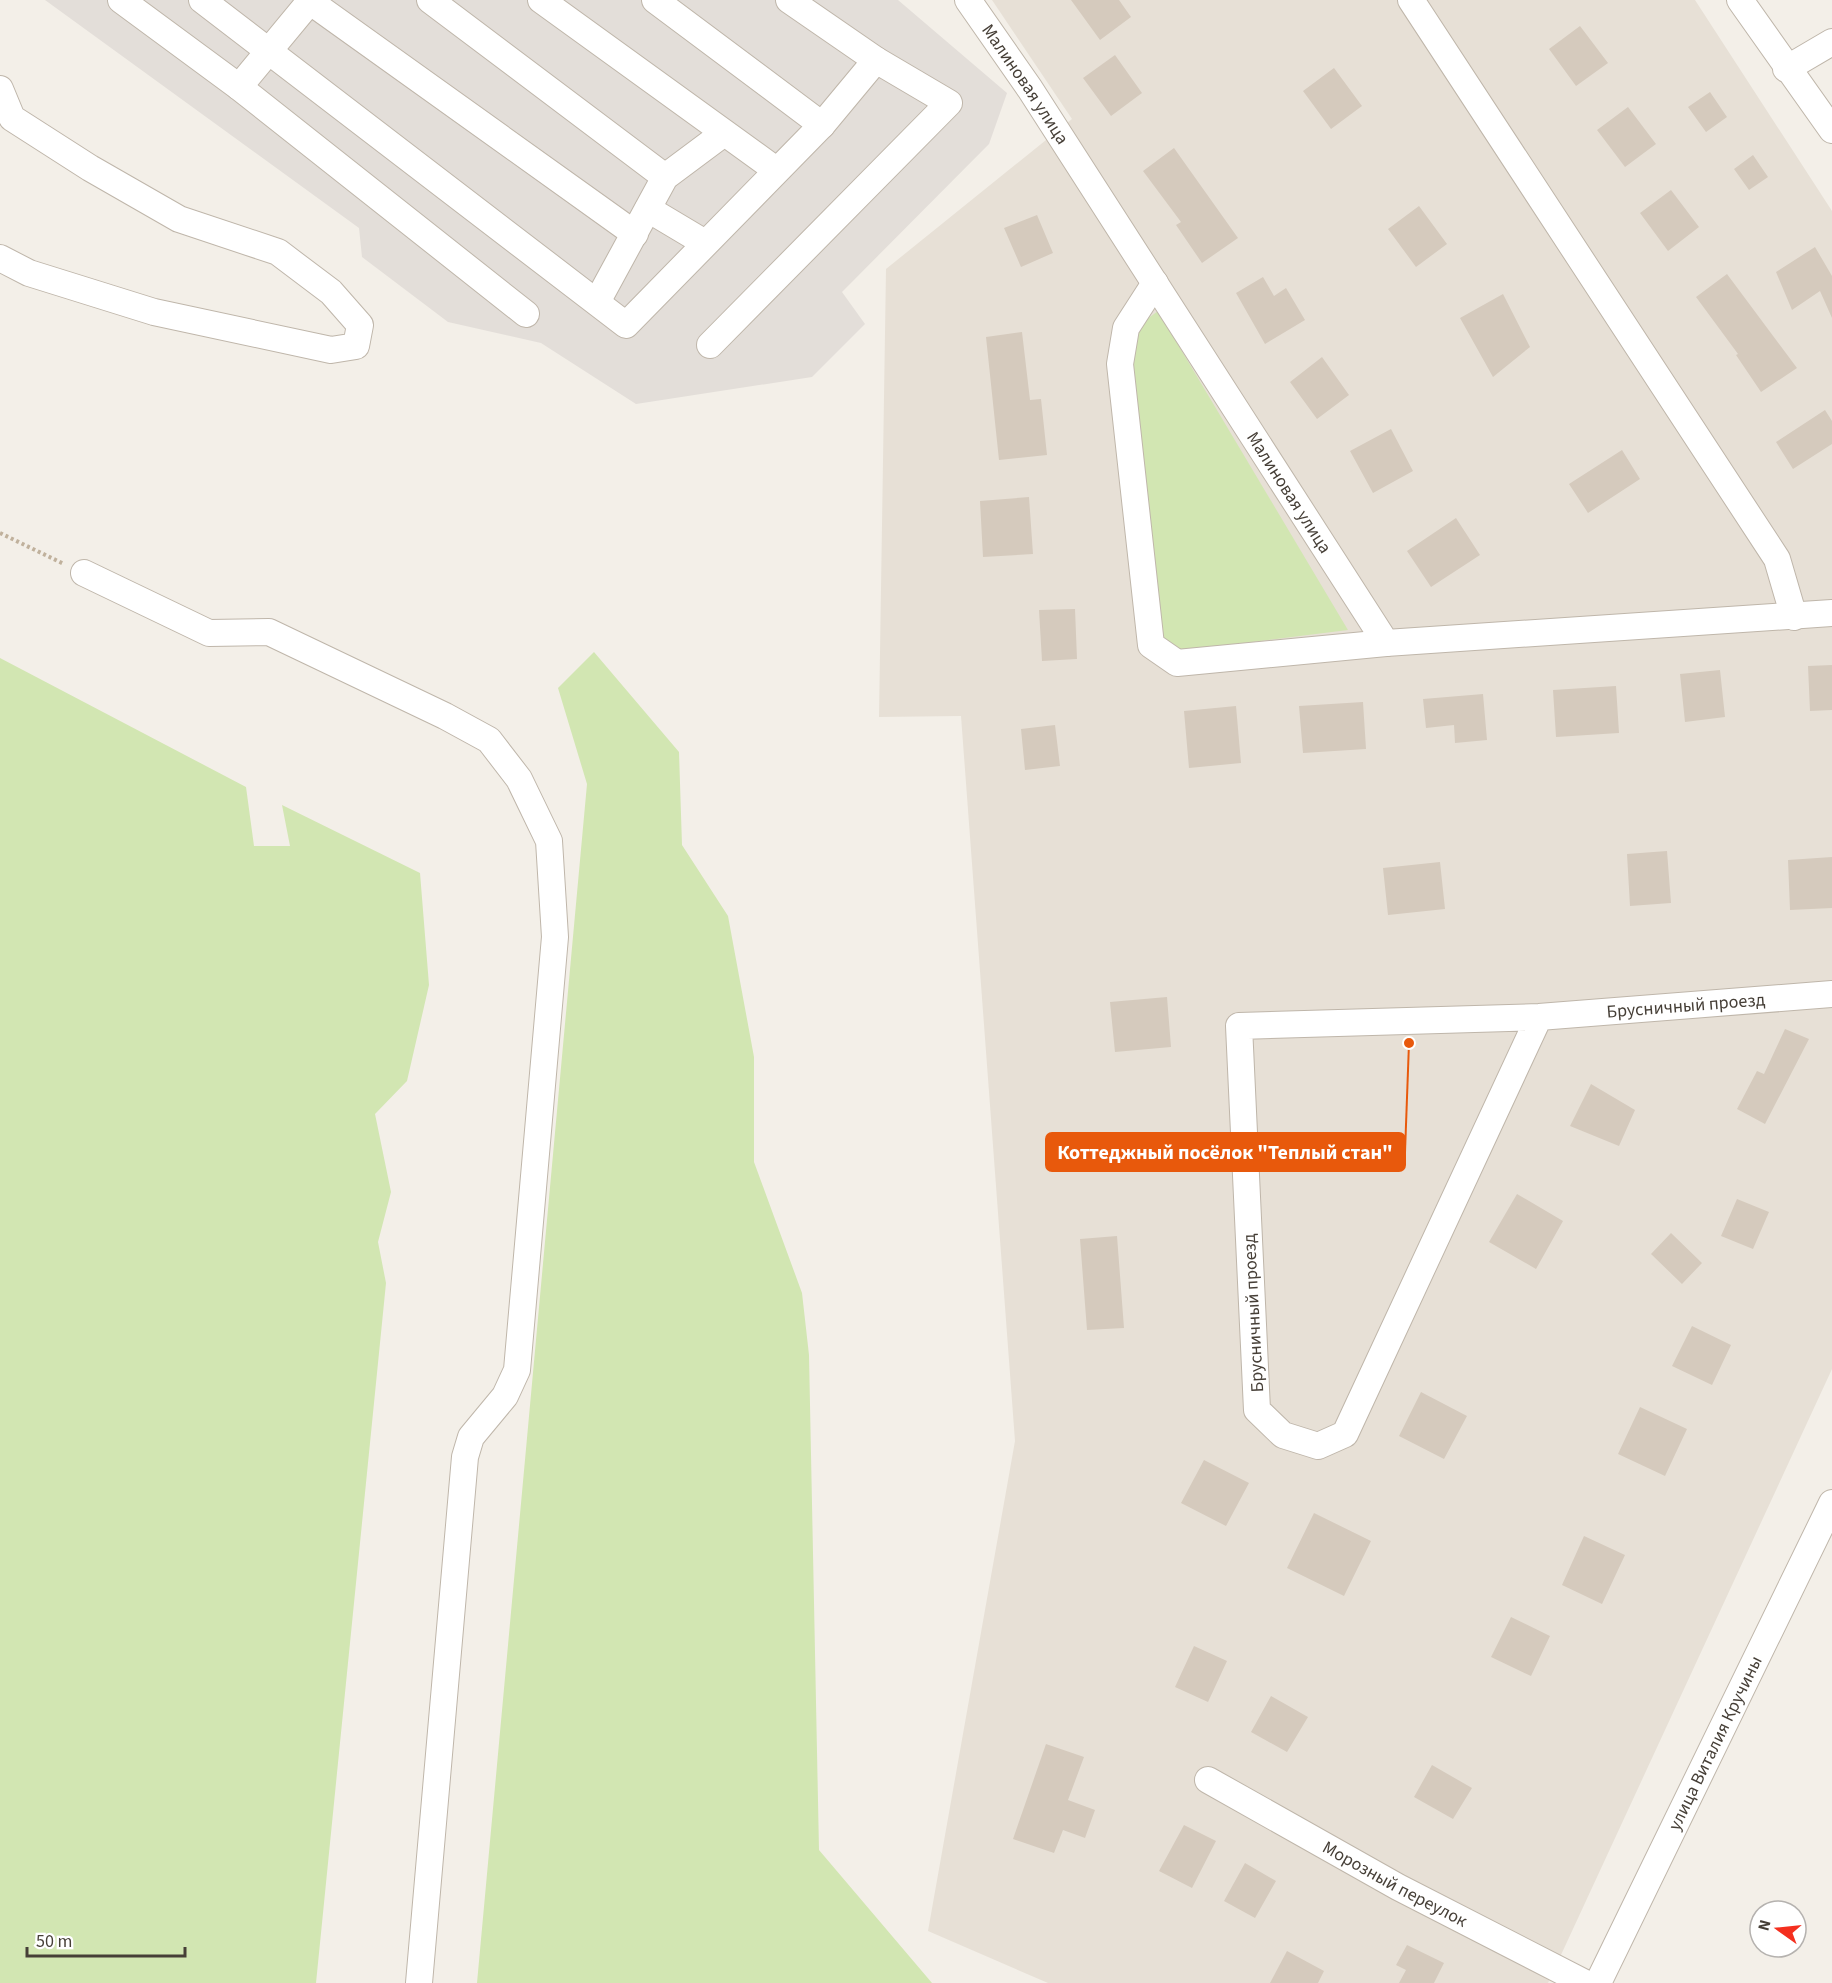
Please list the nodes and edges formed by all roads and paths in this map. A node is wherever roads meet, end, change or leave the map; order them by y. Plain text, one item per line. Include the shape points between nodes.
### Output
1 (121, 0) edge
2 (202, 0) edge
3 (309, 0) edge
4 (430, 0) edge
5 (541, 0) edge
6 (655, 0) edge
7 (789, 0) edge
8 (968, 0) edge
9 (1411, 0) edge
10 (1740, 0) edge
11 (1832, 42) edge
12 (268, 51) junction
13 (876, 60) junction
14 (1786, 69) junction
15 (239, 87) junction
16 (0, 89) edge
17 (822, 125) junction
18 (1832, 130) edge
19 (724, 133) junction
20 (776, 170) junction
21 (665, 177) junction
22 (648, 209) junction
23 (635, 234) junction
24 (705, 243) junction
25 (0, 258) edge
26 (1155, 283) junction
27 (597, 302) junction
28 (526, 314) dead end
29 (710, 345) dead end
30 (0, 534) edge
31 (84, 573) joint
32 (1832, 613) edge
33 (1794, 617) junction
34 (1386, 643) junction
35 (1832, 994) edge
36 (1539, 1017) junction
37 (1832, 1503) edge
38 (1208, 1780) dead end
39 (419, 1983) edge
40 (1585, 1983) edge
41 (1598, 1983) edge

1 - 15 street
2 - 12 street
3 - 12 street
3 - 23 street
4 - 21 street
5 - 19 street
6 - 17 street
7 - 13 street
8 - 26 street, Малиновая улица
9 - 33 street via 1777,559
10 - 14 street
11 - 14 street
12 - 15 street
12 - 27 street
13 - 17 street
13 - 29 street via 949,104
14 - 18 street
15 - 28 street
16 - 25 street via 12,118 90,168 179,219 278,252 331,292 360,325 356,346 331,350 154,312 29,273
17 - 20 street
19 - 20 street
19 - 21 street
20 - 24 street
21 - 22 street
22 - 23 street
22 - 24 street
23 - 27 street
24 - 27 street via 626,325
26 - 34 street, Малиновая улица
26 - 34 street via 1126,328 1120,364 1151,645 1177,663
30 - 31 path
31 - 39 street via 209,633 269,632 489,740 519,779 549,841 555,937 517,1370 505,1396 471,1437 465,1457
32 - 33 street
33 - 34 street
35 - 36 street, Брусничный проезд
36 - 36 street, Брусничный проезд via 1239,1026 1257,1410 1283,1436 1318,1446 1345,1434
37 - 41 street, улица Виталия Кручины
38 - 40 street, Морозный переулок via 1398,1887

